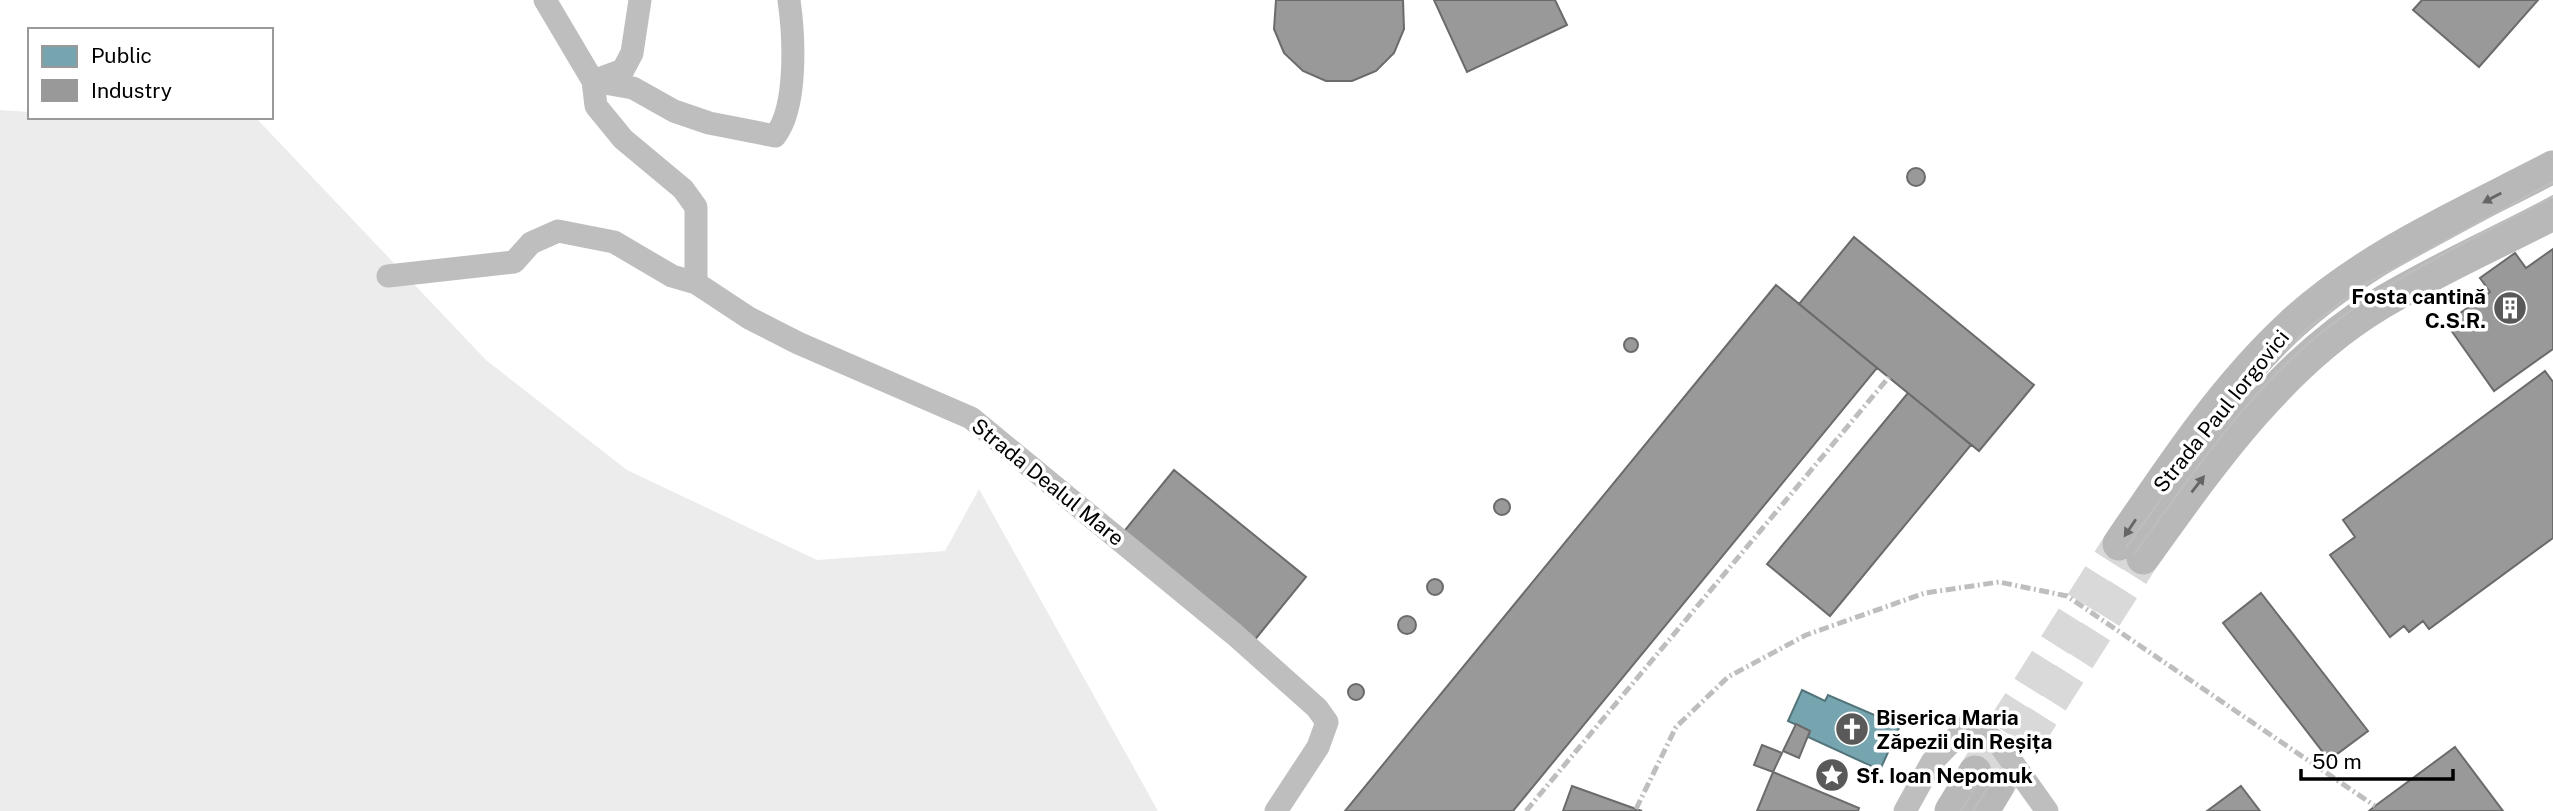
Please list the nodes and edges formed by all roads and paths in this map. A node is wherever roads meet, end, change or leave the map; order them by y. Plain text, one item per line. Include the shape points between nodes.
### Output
1 (545, 0) edge
2 (640, 0) edge
3 (789, 0) edge
4 (593, 81) junction
5 (2553, 167) edge
6 (2553, 214) edge
7 (388, 276) dead end
8 (696, 283) junction
9 (1986, 790) tunnel mouth
10 (1276, 811) edge
11 (1905, 811) edge
12 (1951, 811) edge
13 (2047, 811) edge

1 - 4 street
2 - 4 street via 632,53 622,70
3 - 4 street via 790,93 784,124 775,136 709,123 674,111 633,88
4 - 8 street via 596,106 623,139 683,190 696,207
5 -> 6 main road, Strada Paul Iorgovici via 2380,258 2290,325 2194,438 2131,551 2291,373 2317,351 2377,306
7 - 8 street via 514,262 531,243 558,231 614,242 672,276
8 - 10 street, Strada Dealul Mare via 798,343 971,418 1317,708 1327,722 1318,747
9 - 12 main road
11 - 13 street via 1932,762 1970,722 2000,745

